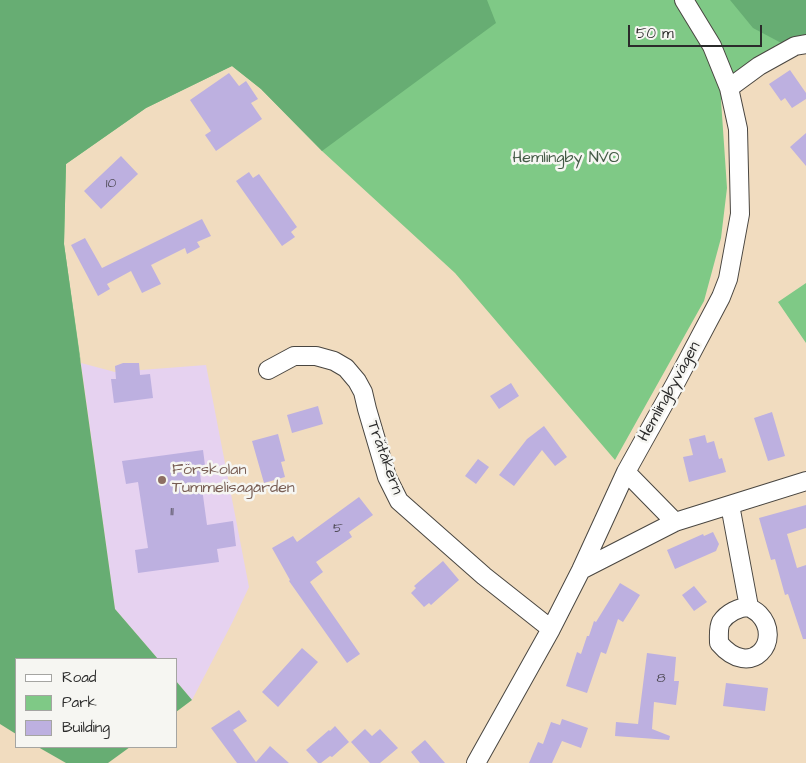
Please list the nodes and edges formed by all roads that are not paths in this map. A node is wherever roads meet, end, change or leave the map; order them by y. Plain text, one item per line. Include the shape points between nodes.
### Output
1 (684, 0) edge
2 (806, 44) edge
3 (729, 88) junction
4 (268, 370) dead end
5 (626, 472) junction
6 (806, 481) edge
7 (730, 505) junction
8 (675, 522) junction
9 (581, 570) junction
10 (749, 607) dead end
11 (550, 629) junction
12 (476, 763) edge

1 - 3 street, Hemlingbyvägen via 712,46
2 - 3 street via 795,46 759,66
3 - 5 street, Hemlingbyvägen via 738,129 740,214 728,279
4 - 11 street, Trätåkern via 294,356 316,356 346,368 363,392 387,477 399,501
5 - 8 street
5 - 9 street, Hemlingbyvägen
6 - 7 street
7 - 8 street
7 - 10 street
8 - 9 street
9 - 11 street, Hemlingbyvägen
11 - 12 street, Hemlingbyvägen

